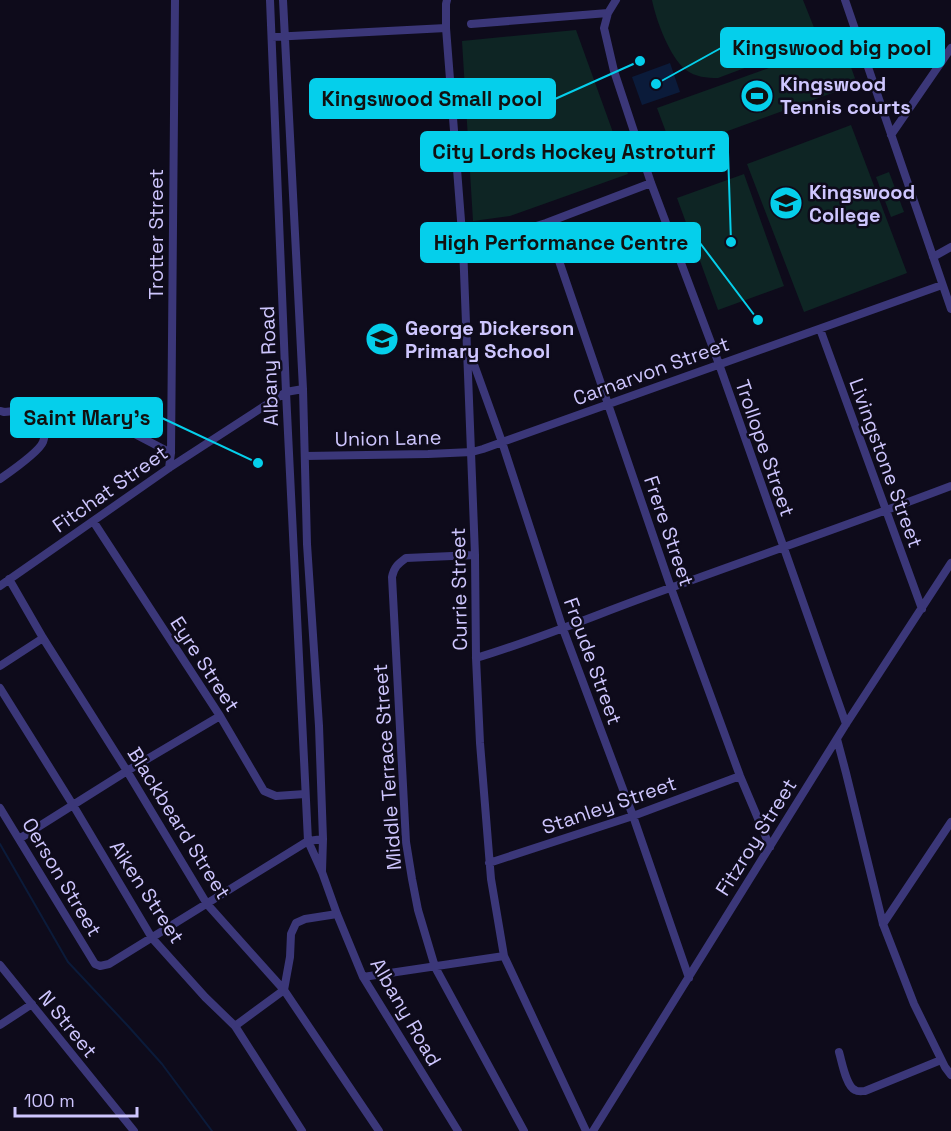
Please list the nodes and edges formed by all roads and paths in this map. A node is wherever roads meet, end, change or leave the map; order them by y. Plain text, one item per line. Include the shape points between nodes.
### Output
1 (175, 0) edge
2 (270, 0) edge
3 (283, 0) edge
4 (447, 0) edge
5 (616, 0) edge
6 (845, 0) edge
7 (608, 13) junction
8 (471, 24) dead end
9 (446, 28) junction
10 (285, 36) junction
11 (272, 37) junction
12 (950, 53) edge
13 (891, 135) junction
14 (651, 183) junction
15 (293, 207) junction
16 (279, 209) junction
17 (546, 223) junction
18 (463, 246) junction
19 (951, 247) edge
20 (933, 257) junction
21 (942, 285) junction
22 (298, 296) junction
23 (283, 298) junction
24 (951, 309) edge
25 (820, 328) junction
26 (468, 354) junction
27 (719, 364) junction
28 (303, 390) junction
29 (286, 392) junction
30 (608, 403) junction
31 (44, 408) junction
32 (0, 411) edge
33 (502, 442) junction
34 (472, 452) junction
35 (171, 453) junction
36 (305, 456) junction
37 (168, 468) junction
38 (0, 479) edge
39 (951, 486) edge
40 (885, 511) junction
41 (93, 521) junction
42 (307, 544) junction
43 (294, 545) junction
44 (783, 548) junction
45 (475, 555) junction
46 (951, 563) edge
47 (9, 579) junction
48 (0, 585) edge
49 (671, 588) junction
50 (922, 609) junction
51 (563, 629) junction
52 (43, 638) junction
53 (476, 658) junction
54 (0, 666) edge
55 (0, 688) edge
56 (219, 716) junction
57 (846, 724) junction
58 (318, 726) junction
59 (303, 727) junction
60 (837, 740) junction
61 (127, 771) junction
62 (740, 776) junction
63 (304, 794) junction
64 (73, 806) junction
65 (0, 808) edge
66 (633, 816) junction
67 (951, 822) edge
68 (19, 839) junction
69 (323, 839) junction
70 (308, 841) junction
71 (770, 847) junction
72 (489, 863) junction
73 (322, 872) junction
74 (207, 904) junction
75 (337, 914) junction
76 (883, 924) junction
77 (152, 938) junction
78 (504, 956) junction
79 (0, 965) edge
80 (435, 967) junction
81 (363, 977) junction
82 (689, 978) junction
83 (284, 990) junction
84 (32, 1004) junction
85 (0, 1025) edge
86 (235, 1026) junction
87 (839, 1052) dead end
88 (951, 1058) edge
89 (943, 1064) junction
90 (951, 1075) edge
91 (134, 1131) edge
92 (302, 1131) edge
93 (379, 1131) edge
94 (458, 1131) edge
95 (524, 1131) edge
96 (586, 1131) edge
97 (593, 1131) edge

1 - 35 street, Trotter Street
2 - 11 street, Albany Road
3 - 10 street, Albany Road
4 - 9 street, Currie Street
5 - 7 street
6 - 13 street
7 - 8 street
7 - 14 street, Trollope Street via 606,39
9 - 10 street
9 - 18 street, Currie Street
10 - 11 street
10 - 15 street, Albany Road
11 - 16 street, Albany Road
12 - 13 street
13 - 20 street
14 - 17 street
14 - 27 street, Trollope Street
15 - 16 street
15 - 22 street, Albany Road
16 - 23 street, Albany Road
17 - 18 street
17 - 30 street, Frere Street
18 - 26 street, Currie Street
19 - 20 street
20 - 21 street
21 - 24 street
21 - 25 street, Carnarvon Street
22 - 23 street
22 - 28 street, Albany Road
23 - 29 street, Albany Road
25 - 27 street, Carnarvon Street
25 - 40 street, Livingstone Street
26 - 33 street, Froude Street
26 - 34 street, Currie Street
27 - 30 street, Carnarvon Street
27 - 44 street, Trollope Street
28 - 29 street, Fitchat Street
28 - 36 street, Albany Road
29 - 37 street, Fitchat Street
29 - 43 street, Albany Road
30 - 33 street, Carnarvon Street
30 - 49 street, Frere Street
31 - 32 street
31 - 35 street via 87,409
31 - 38 street via 43,442
33 - 34 street, Carnarvon Street
33 - 51 street, Froude Street
34 - 36 street, Union Lane
34 - 45 street, Currie Street
35 - 37 street, Trotter Street
36 - 42 street, Albany Road
37 - 41 street, Fitchat Street
39 - 40 street
40 - 44 street
40 - 50 street, Livingstone Street
41 - 47 street, Fitchat Street
41 - 56 street, Eyre Street
42 - 43 street
42 - 58 street, Albany Road
43 - 59 street, Albany Road
44 - 49 street
44 - 57 street, Trollope Street
45 - 53 street, Currie Street
45 - 80 street, Middle Terrace Street via 406,558 396,565 392,577 406,842 418,910
46 - 50 street, Fitzroy Street
47 - 48 street, Fitchat Street
47 - 52 street, Blackbeard Street
49 - 51 street
49 - 62 street, Frere Street
50 - 57 street, Fitzroy Street
51 - 53 street
51 - 66 street, Froude Street
52 - 54 street
52 - 61 street, Blackbeard Street
53 - 72 street, Currie Street
55 - 64 street, Aiken Street
56 - 61 street
56 - 63 street, Eyre Street via 264,791 276,796
57 - 60 street, Fitzroy Street
58 - 59 street
58 - 69 street, Albany Road
59 - 63 street, Albany Road
60 - 71 street, Fitzroy Street
60 - 76 street
61 - 64 street
61 - 74 street, Blackbeard Street
62 - 66 street, Stanley Street
62 - 71 street, Frere Street
63 - 70 street, Albany Road
64 - 68 street
64 - 77 street, Aiken Street
65 - 68 street, Oerson Street
66 - 72 street, Stanley Street
66 - 82 street, Froude Street
67 - 76 street
68 - 77 street, Oerson Street via 95,964 109,964
69 - 70 street
69 - 73 street, Albany Road
70 - 73 street, Albany Road
70 - 74 street
71 - 82 street, Fitzroy Street
72 - 78 street, Currie Street
73 - 75 street, Albany Road
74 - 77 street
74 - 83 street, Blackbeard Street
75 - 81 street, Albany Road
75 - 83 street via 296,923
76 - 89 street via 914,1004
77 - 86 street, Aiken Street
78 - 80 street
78 - 96 street, Currie Street
79 - 84 street, N Street
80 - 81 street
80 - 95 street, Middle Terrace Street
81 - 94 street, Albany Road
82 - 97 street, Fitzroy Street
83 - 86 street
83 - 93 street, Blackbeard Street
84 - 85 street
84 - 91 street, N Street
86 - 92 street, Aiken Street
87 - 89 street via 850,1085 860,1091
88 - 89 street
89 - 90 street

